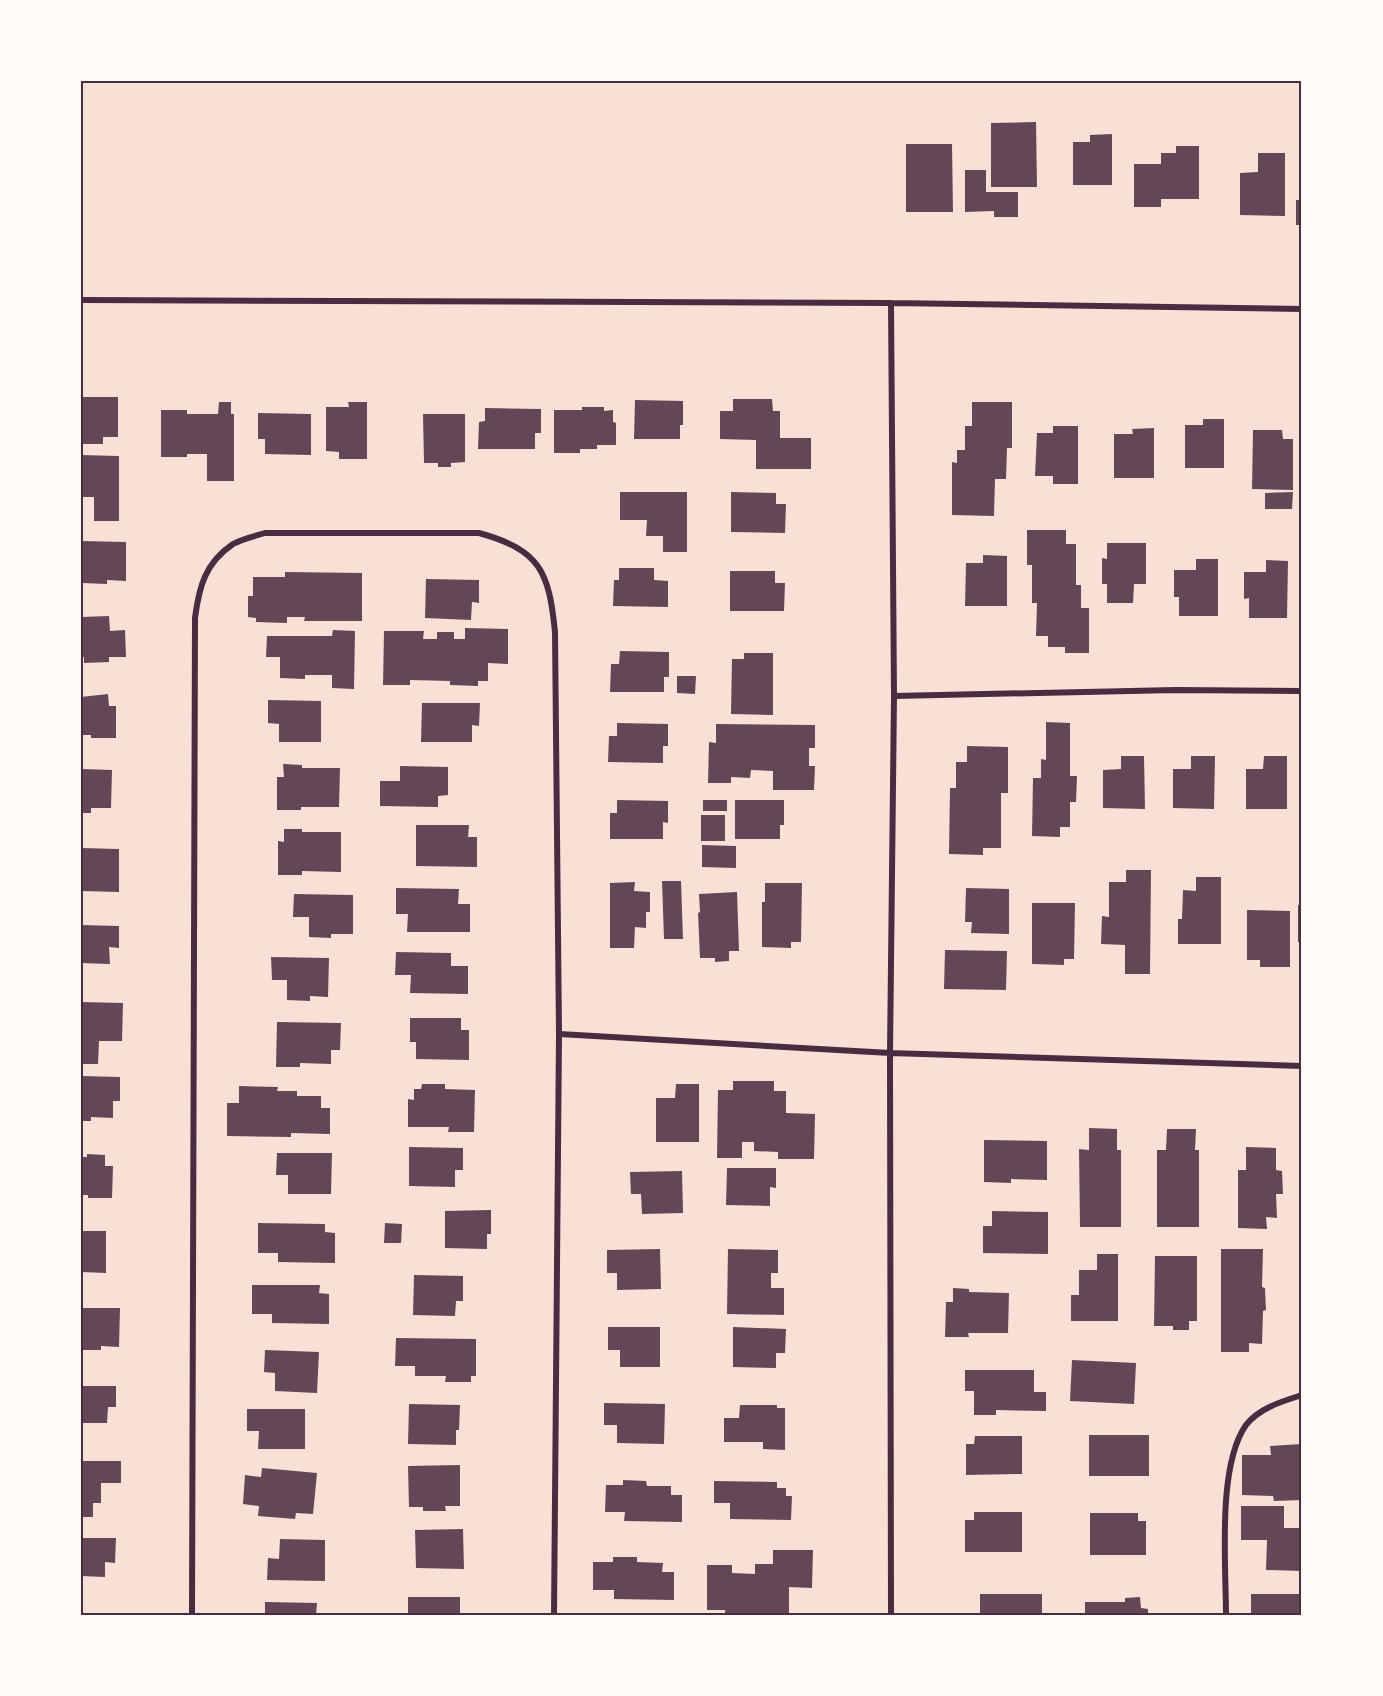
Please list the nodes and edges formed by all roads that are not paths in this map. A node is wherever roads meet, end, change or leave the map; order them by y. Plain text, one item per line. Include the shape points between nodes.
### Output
1 (81, 300) edge
2 (891, 303) junction
3 (1302, 309) edge
4 (1302, 692) edge
5 (894, 696) junction
6 (559, 1034) junction
7 (890, 1053) junction
8 (1302, 1066) edge
9 (1302, 1395) edge
10 (192, 1615) edge
11 (554, 1615) edge
12 (891, 1615) edge
13 (1226, 1615) edge

1 - 2 street
2 - 3 street
2 - 5 street
4 - 5 street via 1176,690
5 - 7 street
6 - 7 street
6 - 10 street via 555,632 552,602 535,561 521,548 479,533 265,533 234,543 213,562 199,587 195,618
6 - 11 street
7 - 8 street
7 - 12 street
9 - 13 street via 1269,1407 1247,1424 1236,1446 1226,1500

